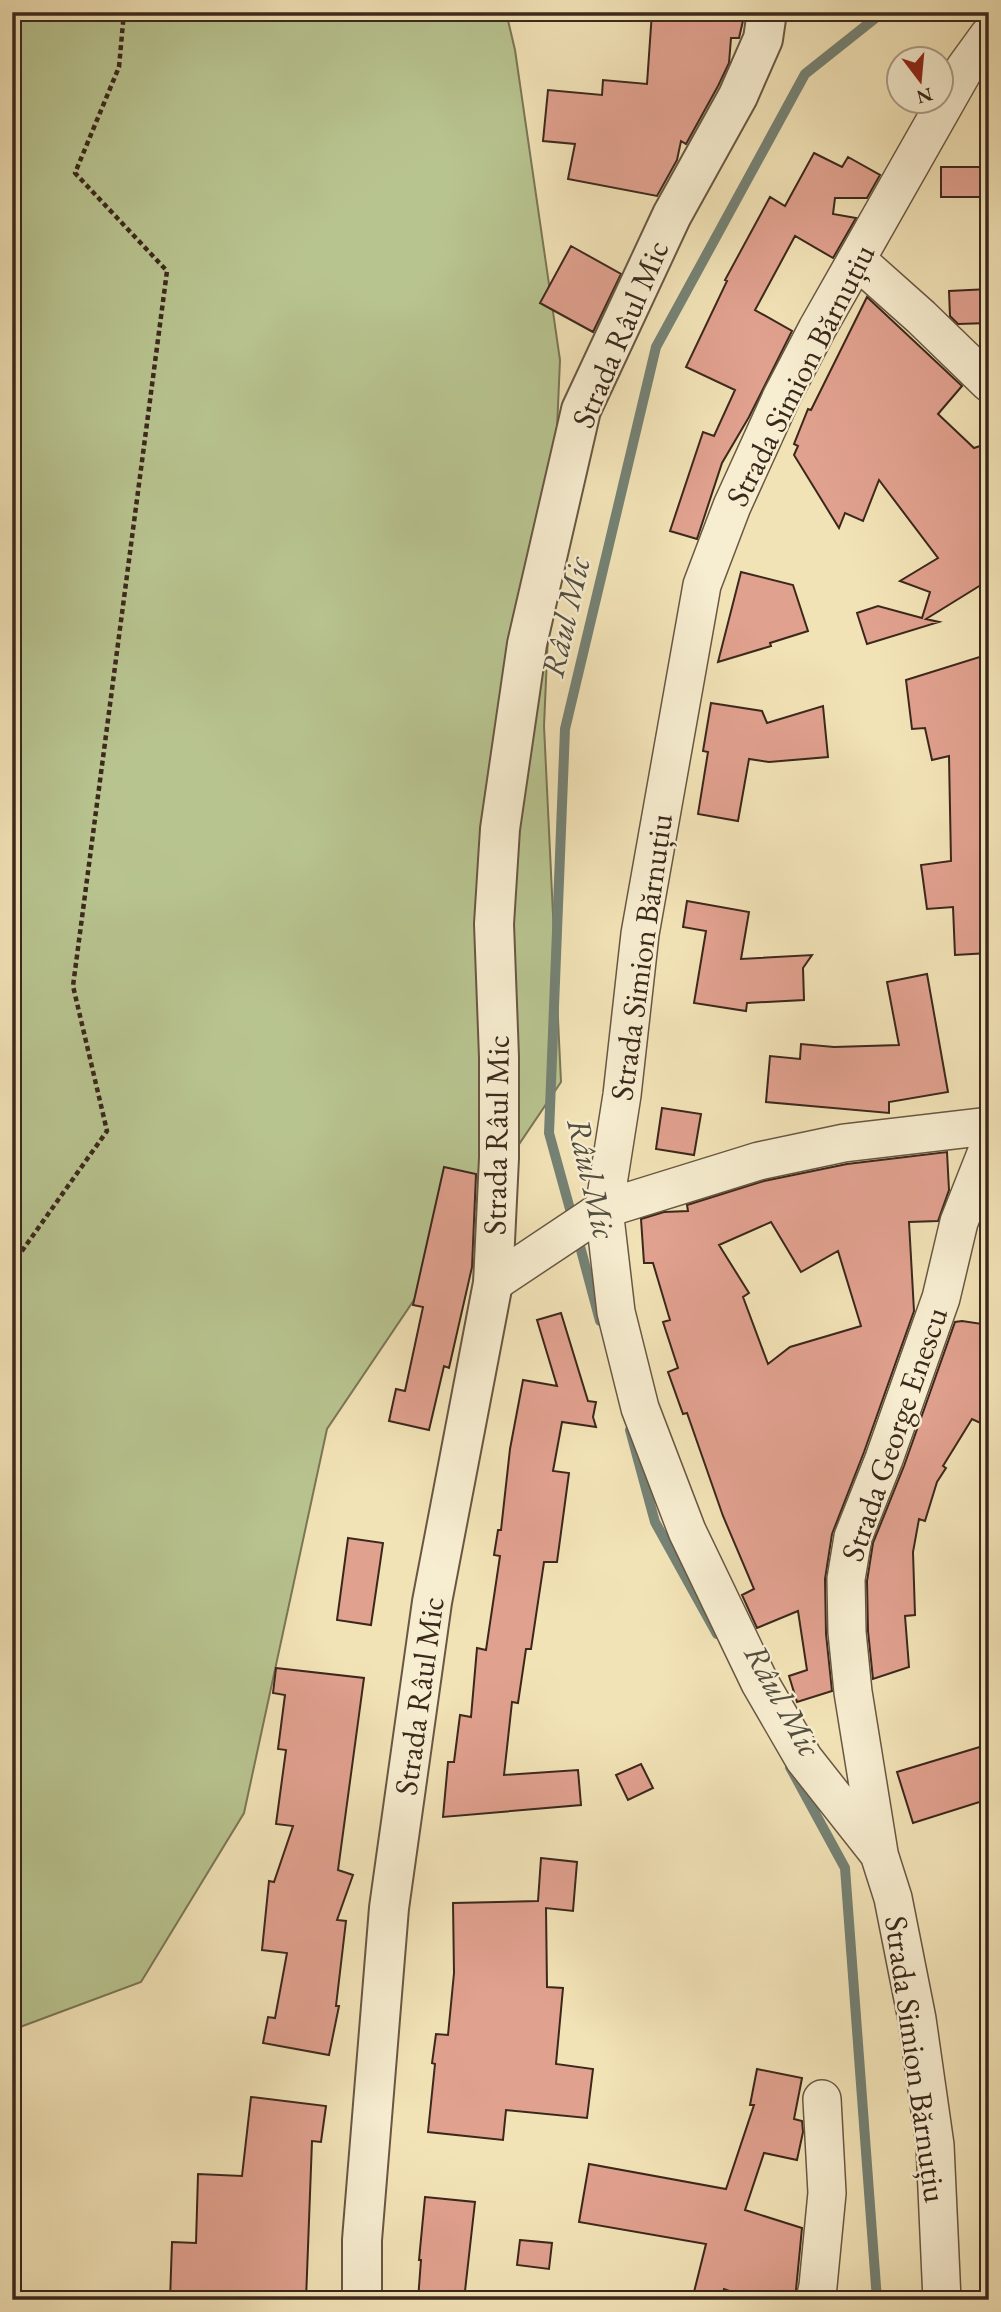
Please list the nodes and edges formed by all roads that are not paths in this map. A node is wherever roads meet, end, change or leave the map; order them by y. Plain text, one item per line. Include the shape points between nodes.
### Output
1 (768, 12) edge
2 (989, 36) edge
3 (857, 260) junction
4 (989, 383) edge
5 (989, 1126) edge
6 (989, 1146) edge
7 (595, 1215) junction
8 (493, 1283) junction
9 (879, 1854) junction
10 (822, 2099) dead end
11 (362, 2300) edge
12 (815, 2300) edge
13 (942, 2300) edge

1 - 8 street, Strada Râul Mic via 763,39 738,96 672,215 581,410 527,644 500,829 494,923 499,1158
2 - 3 street, Strada Simion Bărnuțiu via 965,68
3 - 4 street
3 - 7 street, Strada Simion Bărnuțiu via 782,396 702,585 640,934 622,1095
5 - 7 street via 844,1143 759,1161
6 - 9 street, Strada George Enescu via 959,1222 941,1298 853,1537 846,1579 853,1692
7 - 8 street
7 - 9 street, Strada Simion Bărnuțiu via 637,1396 687,1531 760,1683 804,1759
8 - 11 street, Strada Râul Mic via 432,1602 388,1908 363,2226
9 - 13 street, Strada Simion Bărnuțiu via 893,1898 918,2019 934,2145
10 - 12 street via 827,2193

